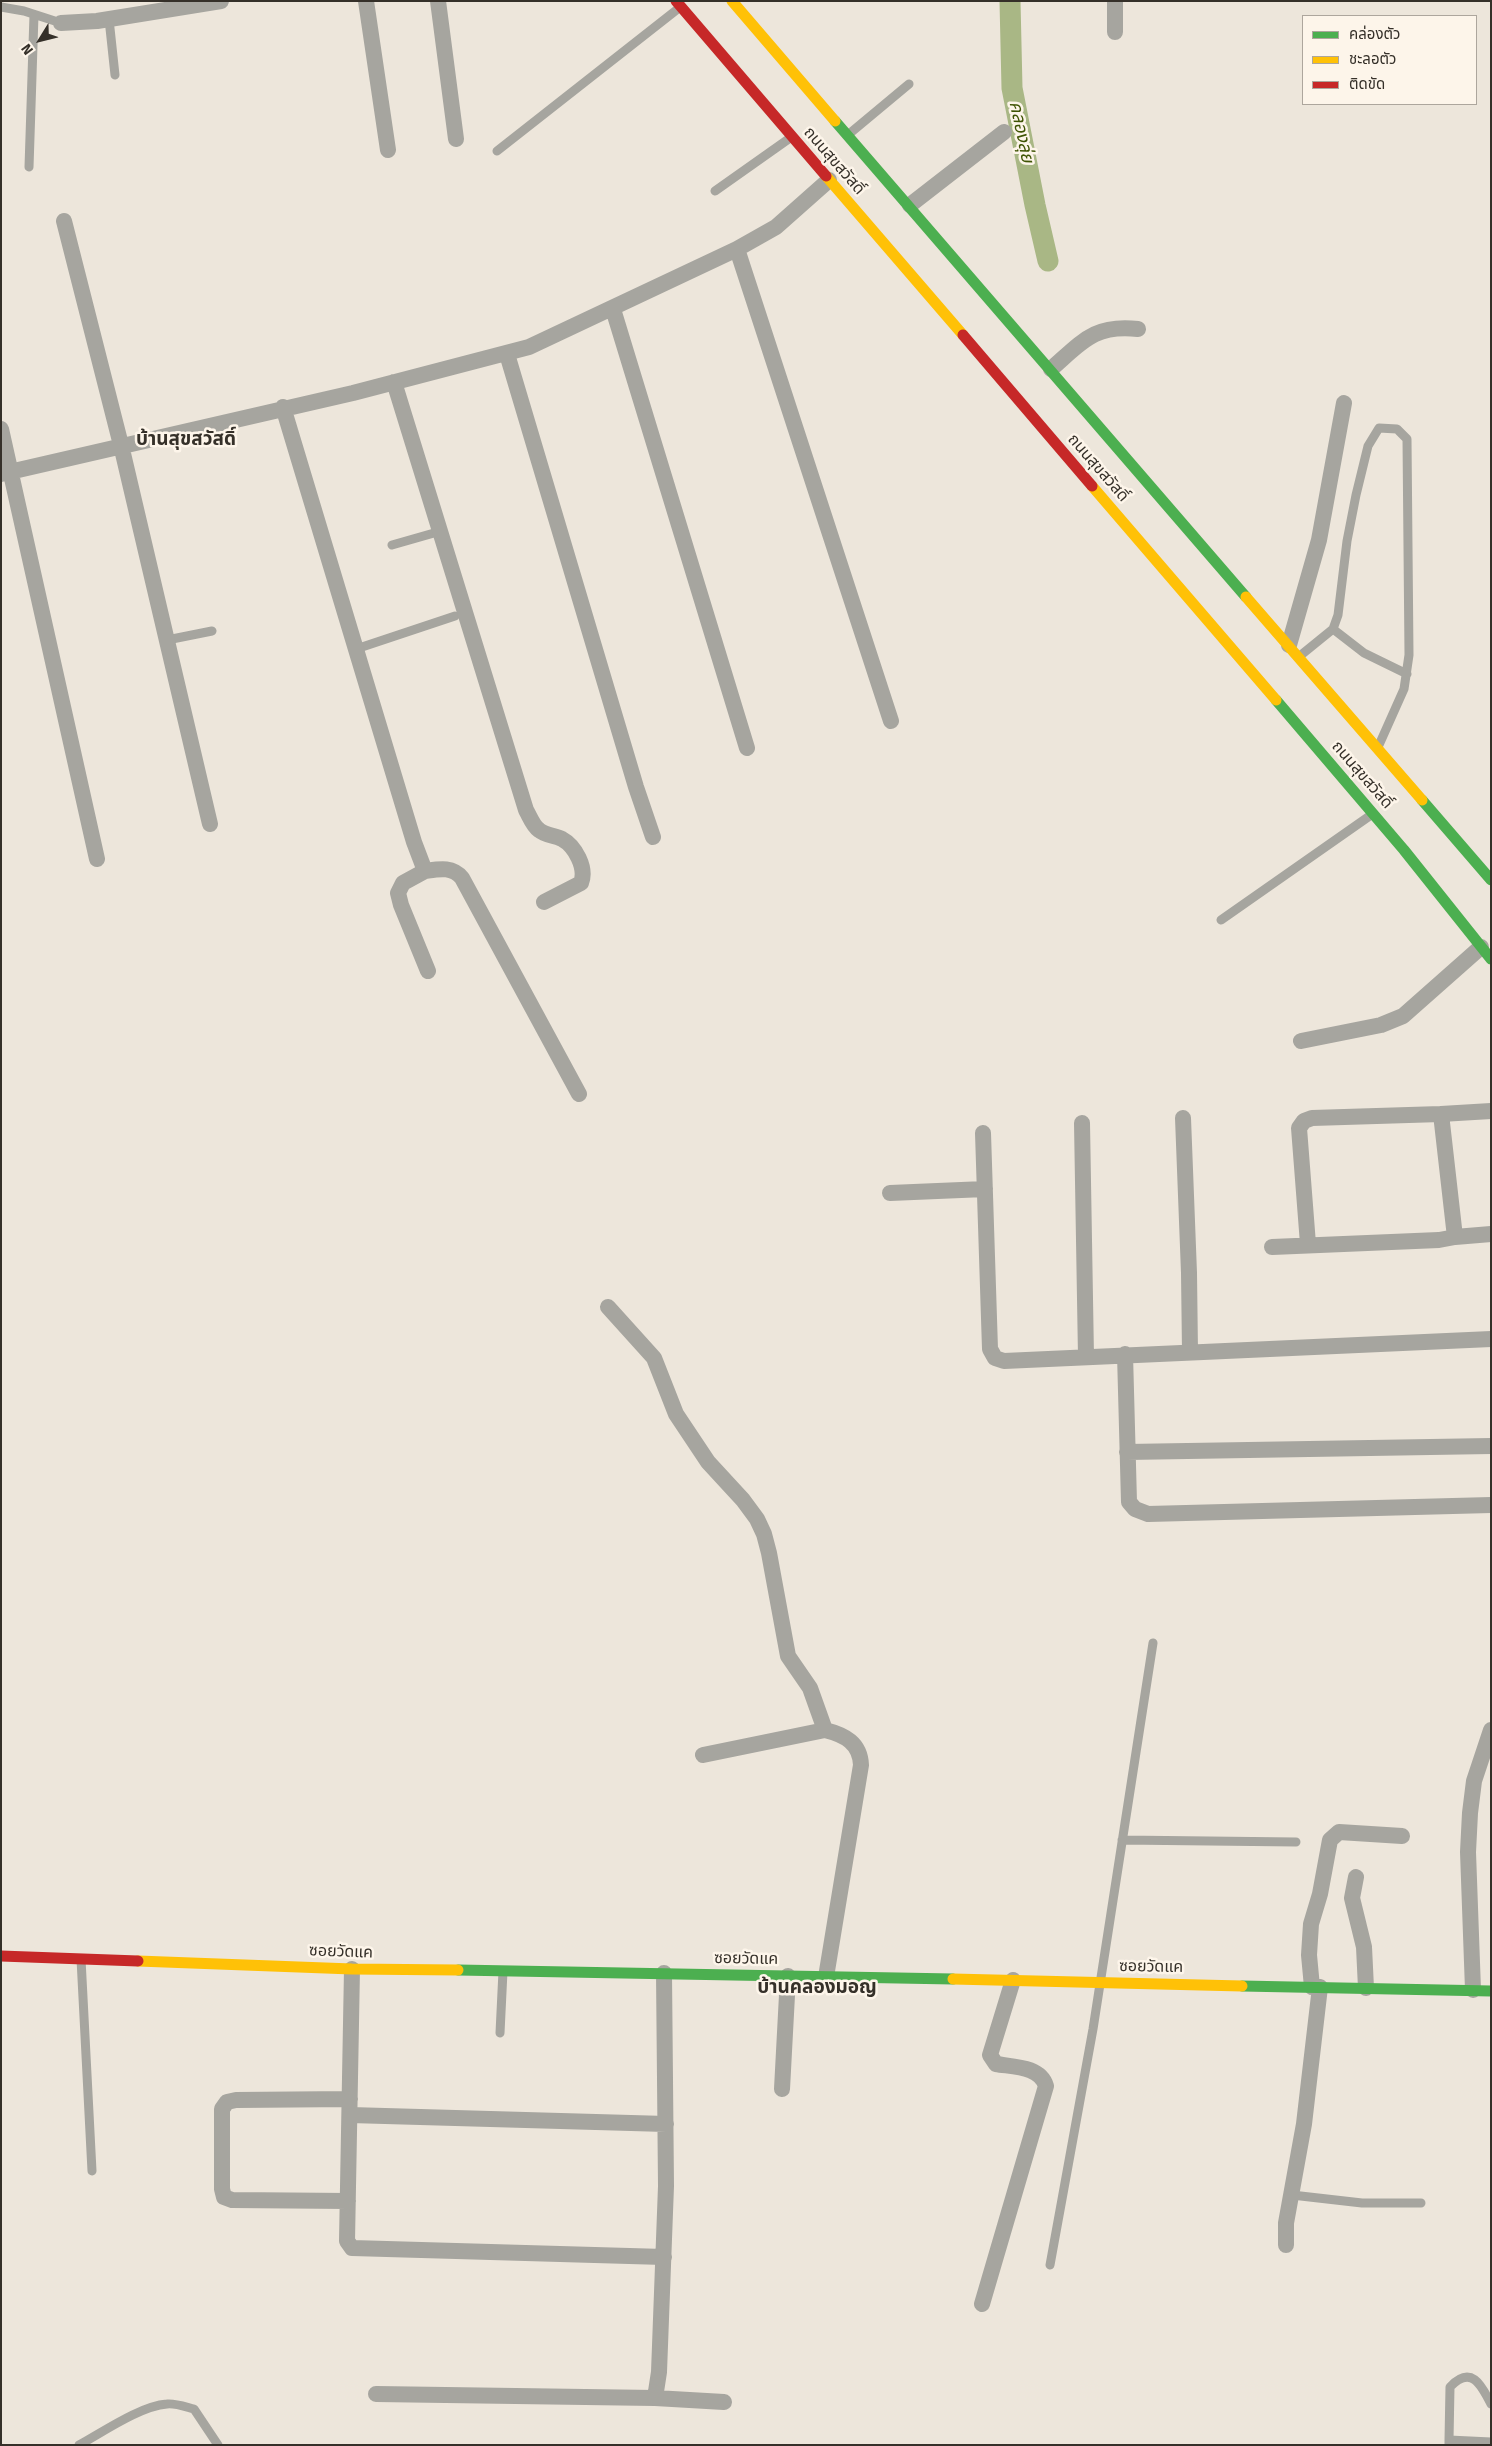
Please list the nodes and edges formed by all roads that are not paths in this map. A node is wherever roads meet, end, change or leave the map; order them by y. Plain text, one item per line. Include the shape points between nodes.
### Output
1 (221, 1) edge
2 (366, 1) edge
3 (438, 1) edge
4 (732, 1) edge
5 (1115, 1) edge
6 (679, 4) edge
7 (1, 7) edge
8 (34, 14) junction
9 (103, 20) junction
10 (61, 24) joint
11 (1115, 32) dead end
12 (115, 75) dead end
13 (909, 84) dead end
14 (1004, 132) dead end
15 (849, 134) junction
16 (792, 137) junction
17 (456, 139) dead end
18 (388, 150) dead end
19 (497, 151) dead end
20 (29, 167) dead end
21 (829, 180) junction
22 (715, 191) dead end
23 (910, 205) junction
24 (64, 221) dead end
25 (737, 249) junction
26 (613, 309) junction
27 (1138, 329) dead end
28 (507, 354) junction
29 (1051, 369) junction
30 (394, 382) junction
31 (1344, 403) dead end
32 (283, 408) junction
33 (1, 429) edge
34 (121, 445) junction
35 (7, 473) edge
36 (441, 531) junction
37 (392, 544) dead end
38 (455, 616) dead end
39 (1333, 629) junction
40 (212, 631) dead end
41 (167, 640) junction
42 (356, 649) junction
43 (1294, 651) junction
44 (1406, 674) junction
45 (891, 721) dead end
46 (747, 748) dead end
47 (1377, 748) junction
48 (1374, 814) junction
49 (210, 824) dead end
50 (653, 837) dead end
51 (97, 859) dead end
52 (425, 871) junction
53 (1491, 880) edge
54 (544, 902) dead end
55 (1221, 920) dead end
56 (1486, 953) edge
57 (428, 971) dead end
58 (1302, 1041) dead end
59 (579, 1094) dead end
60 (1491, 1111) edge
61 (1441, 1114) junction
62 (1183, 1118) dead end
63 (1082, 1123) dead end
64 (984, 1133) dead end
65 (985, 1189) junction
66 (890, 1193) dead end
67 (1491, 1234) edge
68 (1455, 1237) junction
69 (1308, 1244) junction
70 (1272, 1247) dead end
71 (608, 1307) dead end
72 (1491, 1339) edge
73 (1190, 1352) junction
74 (1125, 1354) junction
75 (1086, 1357) junction
76 (1491, 1446) edge
77 (1127, 1452) junction
78 (1491, 1505) edge
79 (1153, 1643) dead end
80 (825, 1730) junction
81 (1491, 1730) edge
82 (703, 1755) dead end
83 (1402, 1836) dead end
84 (1122, 1840) junction
85 (1296, 1842) dead end
86 (1356, 1877) dead end
87 (1, 1956) edge
88 (81, 1957) junction
89 (352, 1970) junction
90 (503, 1970) junction
91 (664, 1973) junction
92 (788, 1976) junction
93 (826, 1977) junction
94 (1013, 1980) junction
95 (1100, 1982) junction
96 (1316, 1987) junction
97 (1366, 1988) junction
98 (1473, 1990) junction
99 (1491, 1991) edge
100 (500, 2033) dead end
101 (782, 2089) dead end
102 (350, 2099) junction
103 (350, 2115) junction
104 (666, 2124) junction
105 (92, 2171) dead end
106 (1292, 2195) junction
107 (348, 2201) junction
108 (1421, 2202) dead end
109 (1286, 2245) dead end
110 (664, 2258) junction
111 (1050, 2265) dead end
112 (982, 2304) dead end
113 (376, 2394) dead end
114 (655, 2398) junction
115 (724, 2402) dead end
116 (1491, 2404) edge
117 (1449, 2442) edge
118 (1491, 2442) edge
119 (79, 2445) edge
120 (218, 2445) edge

1 - 9 street
2 - 18 street
3 - 17 street
4 - 15 main road, ถนนสุขสวัสดิ์
5 - 11 street
6 - 16 main road, ถนนสุขสวัสดิ์
6 - 19 lane
7 - 8 lane
8 - 10 lane
8 - 20 lane
9 - 10 street
9 - 12 lane
13 - 15 lane
14 - 23 street
15 - 23 main road, ถนนสุขสวัสดิ์
16 - 21 main road, ถนนสุขสวัสดิ์
16 - 22 lane
21 - 25 street via 776,227
21 - 48 main road, ถนนสุขสวัสดิ์
23 - 29 main road, ถนนสุขสวัสดิ์
24 - 34 street
25 - 26 street
25 - 45 street
26 - 28 street
26 - 46 street
27 - 29 street via 1097,332
28 - 30 street
28 - 50 street
29 - 43 main road, ถนนสุขสวัสดิ์
30 - 32 street
30 - 36 street
31 - 43 street via 1319,540
32 - 34 street
32 - 42 street
33 - 35 street
34 - 35 street
34 - 41 street
35 - 51 street
36 - 37 lane
36 - 54 street via 526,810 539,830 570,844 582,869 581,883
38 - 42 lane
39 - 43 lane
39 - 44 lane via 1364,653
39 - 44 lane via 1338,615 1347,541 1368,446 1379,428 1397,429 1407,439 1409,655
40 - 41 lane
41 - 49 street
42 - 52 street
43 - 47 main road, ถนนสุขสวัสดิ์
44 - 47 lane via 1399,704
47 - 53 main road, ถนนสุขสวัสดิ์
48 - 55 lane
48 - 56 main road, ถนนสุขสวัสดิ์
52 - 57 street via 404,883 398,893
52 - 59 street via 450,869 462,878
56 - 58 street via 1403,1016 1381,1025
60 - 61 street
61 - 68 street
61 - 69 street via 1312,1118 1304,1121 1299,1128
62 - 73 street
63 - 75 street
64 - 65 street
65 - 66 street
65 - 75 street via 990,1349 995,1358 1004,1361
67 - 68 street
68 - 69 street
69 - 70 street
71 - 80 street via 654,1358 676,1414 708,1462 743,1500 764,1534 788,1656 810,1688
72 - 73 street
73 - 74 street
74 - 75 street
74 - 77 street
76 - 77 street
77 - 78 street via 1129,1502 1135,1509 1148,1514
79 - 84 lane
80 - 82 street
80 - 93 street via 850,1740 857,1748 860,1765
81 - 98 street via 1474,1781 1470,1813 1468,1852
83 - 96 street via 1339,1832 1330,1840 1311,1924 1308,1955
84 - 85 lane
84 - 95 lane
86 - 97 street via 1352,1898 1364,1947
87 - 88 main road, ซอยวัดแค
88 - 89 main road, ซอยวัดแค
88 - 105 lane
89 - 90 main road, ซอยวัดแค
89 - 102 street
90 - 91 main road, ซอยวัดแค
90 - 100 lane
91 - 92 main road, ซอยวัดแค
91 - 104 street
92 - 93 main road, ซอยวัดแค
92 - 101 street
93 - 94 main road, ซอยวัดแค
94 - 95 main road, ซอยวัดแค
94 - 112 street via 990,2055 996,2064 1038,2073 1046,2086
95 - 96 main road, ซอยวัดแค
95 - 111 lane
96 - 97 main road, ซอยวัดแค
96 - 106 street via 1310,2078
97 - 98 main road, ซอยวัดแค
98 - 99 main road, ซอยวัดแค
102 - 103 street
102 - 107 street via 236,2100 227,2102 222,2109 224,2197 232,2200
103 - 104 street
103 - 107 street
104 - 110 street
106 - 108 lane via 1362,2204
106 - 109 street via 1286,2223
107 - 110 street via 347,2241 352,2248
110 - 114 street
113 - 114 street
114 - 115 street
116 - 117 lane via 1474,2378 1467,2376 1456,2380 1450,2387
117 - 118 lane
119 - 120 lane via 130,2417 168,2404 194,2409

